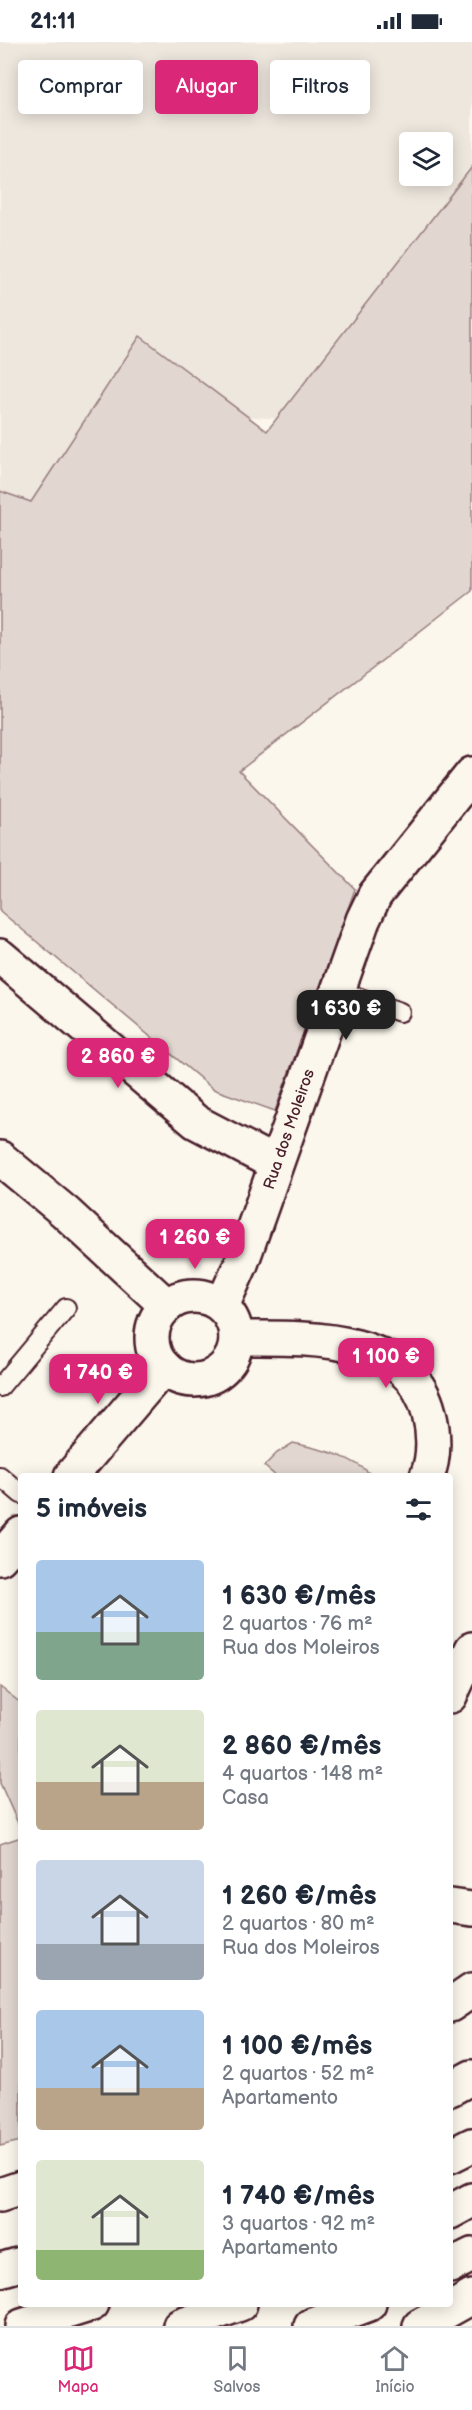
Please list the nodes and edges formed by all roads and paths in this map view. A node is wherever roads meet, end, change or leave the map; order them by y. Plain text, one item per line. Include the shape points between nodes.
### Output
1 (472, 774) edge
2 (0, 956) edge
3 (338, 990) junction
4 (400, 1012) dead end
5 (0, 1158) edge
6 (276, 1164) junction
7 (167, 1306) junction
8 (222, 1306) junction
9 (66, 1308) dead end
10 (236, 1338) junction
11 (164, 1367) junction
12 (0, 1387) edge
13 (73, 1473) edge
14 (428, 1473) edge
15 (0, 1476) edge
16 (18, 1491) edge
17 (18, 1537) edge
18 (0, 1558) edge
19 (472, 1649) edge
20 (453, 1690) edge
21 (472, 1990) edge
22 (453, 2003) edge
23 (472, 2077) edge
24 (453, 2087) edge
25 (472, 2145) edge
26 (453, 2154) edge
27 (18, 2189) edge
28 (0, 2195) edge
29 (472, 2200) edge
30 (453, 2210) edge
31 (472, 2255) edge
32 (453, 2264) edge
33 (18, 2265) edge
34 (0, 2270) edge
35 (472, 2297) edge
36 (82, 2307) edge
37 (232, 2307) edge
38 (363, 2307) edge
39 (22, 2326) edge
40 (180, 2326) edge
41 (311, 2326) edge
42 (420, 2326) edge

1 - 3 main road, Rua dos Moleiros via 375,895
2 - 6 main road via 196,1122
3 - 4 lane
3 - 6 main road, Rua dos Moleiros
5 - 7 main road
6 - 8 main road, Rua dos Moleiros
7 - 8 main road via 180,1298 195,1296
7 - 11 main road via 158,1316 152,1342
8 - 10 main road via 232,1321
9 - 12 lane
10 - 11 main road via 229,1362 210,1377 185,1379
10 - 14 main road via 339,1342 373,1352 408,1372 426,1398 434,1430
11 - 13 main road
15 - 16 lane
17 - 18 main road
19 - 20 main road
21 - 22 main road
23 - 24 main road
25 - 26 main road
27 - 28 main road
29 - 30 main road
31 - 32 main road
33 - 34 main road
35 - 42 main road
36 - 39 main road
37 - 40 main road
38 - 41 main road

